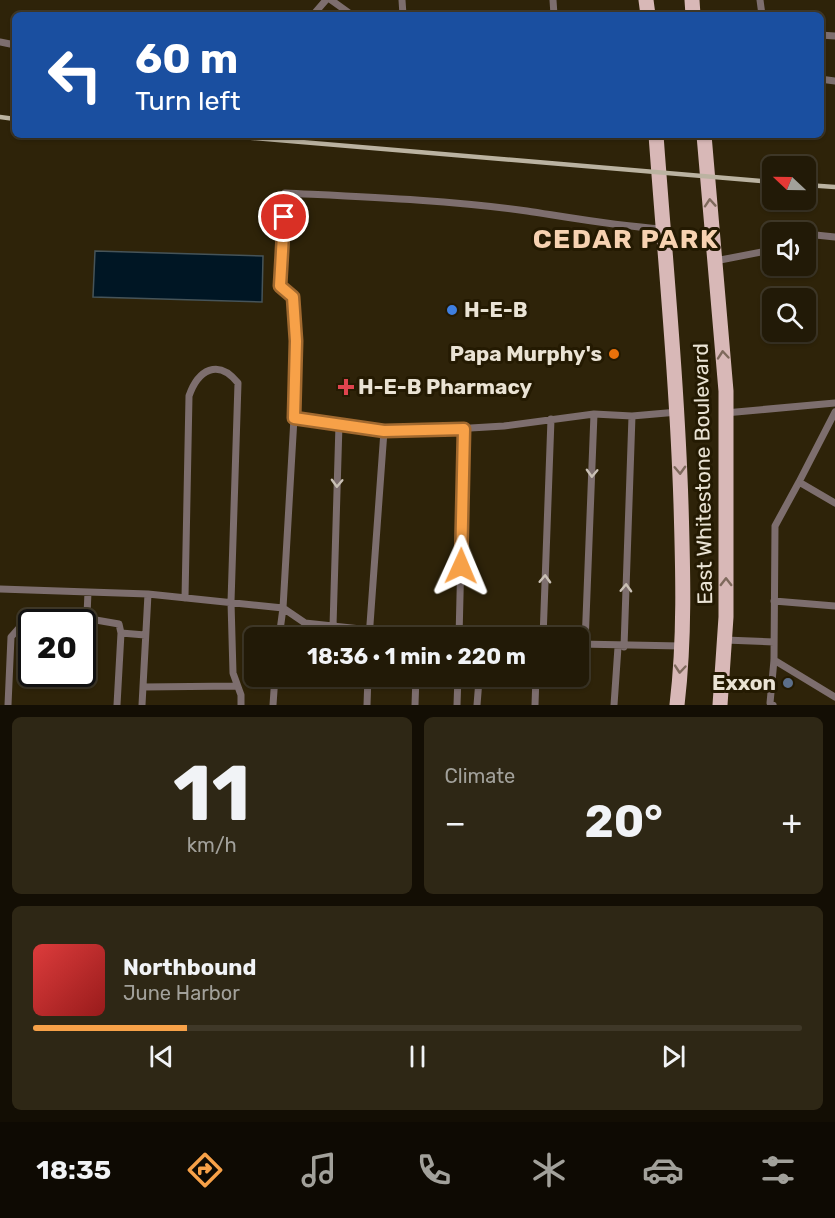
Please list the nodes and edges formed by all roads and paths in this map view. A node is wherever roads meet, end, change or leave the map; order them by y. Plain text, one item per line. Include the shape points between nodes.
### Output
1 (326, 0) edge
2 (331, 0) edge
3 (316, 12) edge
4 (348, 12) edge
5 (656, 138) edge
6 (704, 138) edge
7 (662, 229) junction
8 (816, 235) edge
9 (835, 237) edge
10 (762, 252) edge
11 (715, 261) junction
12 (835, 403) edge
13 (678, 412) junction
14 (835, 412) edge
15 (594, 414) junction
16 (726, 414) junction
17 (632, 416) junction
18 (294, 418) junction
19 (551, 419) junction
20 (339, 424) junction
21 (464, 429) junction
22 (384, 431) junction
23 (799, 482) junction
24 (835, 503) edge
25 (0, 589) edge
26 (88, 592) junction
27 (148, 594) junction
28 (185, 598) junction
29 (774, 601) junction
30 (231, 602) junction
31 (835, 606) edge
32 (283, 608) junction
33 (87, 609) edge
34 (96, 622) edge
35 (333, 626) junction
36 (280, 627) edge
37 (338, 627) edge
38 (370, 627) edge
39 (459, 627) edge
40 (543, 627) edge
41 (583, 627) edge
42 (18, 629) edge
43 (121, 633) junction
44 (146, 635) junction
45 (725, 640) junction
46 (774, 642) junction
47 (589, 645) edge
48 (682, 646) junction
49 (621, 647) junction
50 (774, 660) junction
51 (237, 686) junction
52 (143, 687) junction
53 (274, 687) edge
54 (368, 687) edge
55 (416, 687) edge
56 (458, 687) edge
57 (478, 687) edge
58 (536, 687) edge
59 (835, 697) edge
60 (676, 701) edge
61 (8, 705) edge
62 (117, 705) edge
63 (142, 705) edge
64 (241, 705) edge
65 (273, 705) edge
66 (367, 705) edge
67 (415, 705) edge
68 (457, 705) edge
69 (477, 705) edge
70 (535, 705) edge
71 (614, 705) edge
72 (720, 705) edge
73 (773, 705) edge

1 - 3 lane
2 - 4 lane
5 - 7 main road, East Whitestone Boulevard
11 -> 6 main road, East Whitestone Boulevard
7 - 13 main road, East Whitestone Boulevard
7 - 18 lane via 610,226 527,211 436,202 285,194 280,286 293,297
8 - 9 lane
10 - 11 lane
16 -> 11 main road, East Whitestone Boulevard
12 - 16 lane
13 - 17 lane
13 -> 48 main road, East Whitestone Boulevard
14 - 23 lane
15 - 17 lane
15 - 19 lane
15 -> 41 lane
45 -> 16 main road, East Whitestone Boulevard
49 -> 17 lane
18 - 20 lane
18 - 32 lane
19 - 21 lane
40 -> 19 lane
20 - 22 lane
20 -> 35 lane
21 - 22 lane
21 - 39 lane
22 - 38 lane
23 - 24 lane
23 - 29 lane via 775,526
25 - 26 lane
26 - 27 lane
26 - 33 lane
27 - 28 lane
27 - 44 lane
28 - 30 lane
28 - 30 lane via 189,396 195,380 206,371 219,370 230,372 238,383
29 - 31 lane
29 - 46 lane
30 - 32 lane
30 - 51 lane via 233,673
32 - 35 lane via 305,623
32 - 36 lane
34 - 43 lane via 119,624
35 - 37 lane
42 - 61 lane via 11,637
43 - 44 lane
43 - 62 lane
44 - 52 lane
45 - 46 lane
45 - 72 main road, East Whitestone Boulevard
46 - 50 lane
47 - 49 lane
48 - 49 lane
48 -> 60 main road, East Whitestone Boulevard
49 - 71 lane
50 - 59 lane
50 - 73 lane via 770,703
51 - 52 lane
51 - 64 lane
52 - 63 lane
53 - 65 lane
54 - 66 lane
55 - 67 lane
56 - 68 lane
57 - 69 lane
58 - 70 lane

